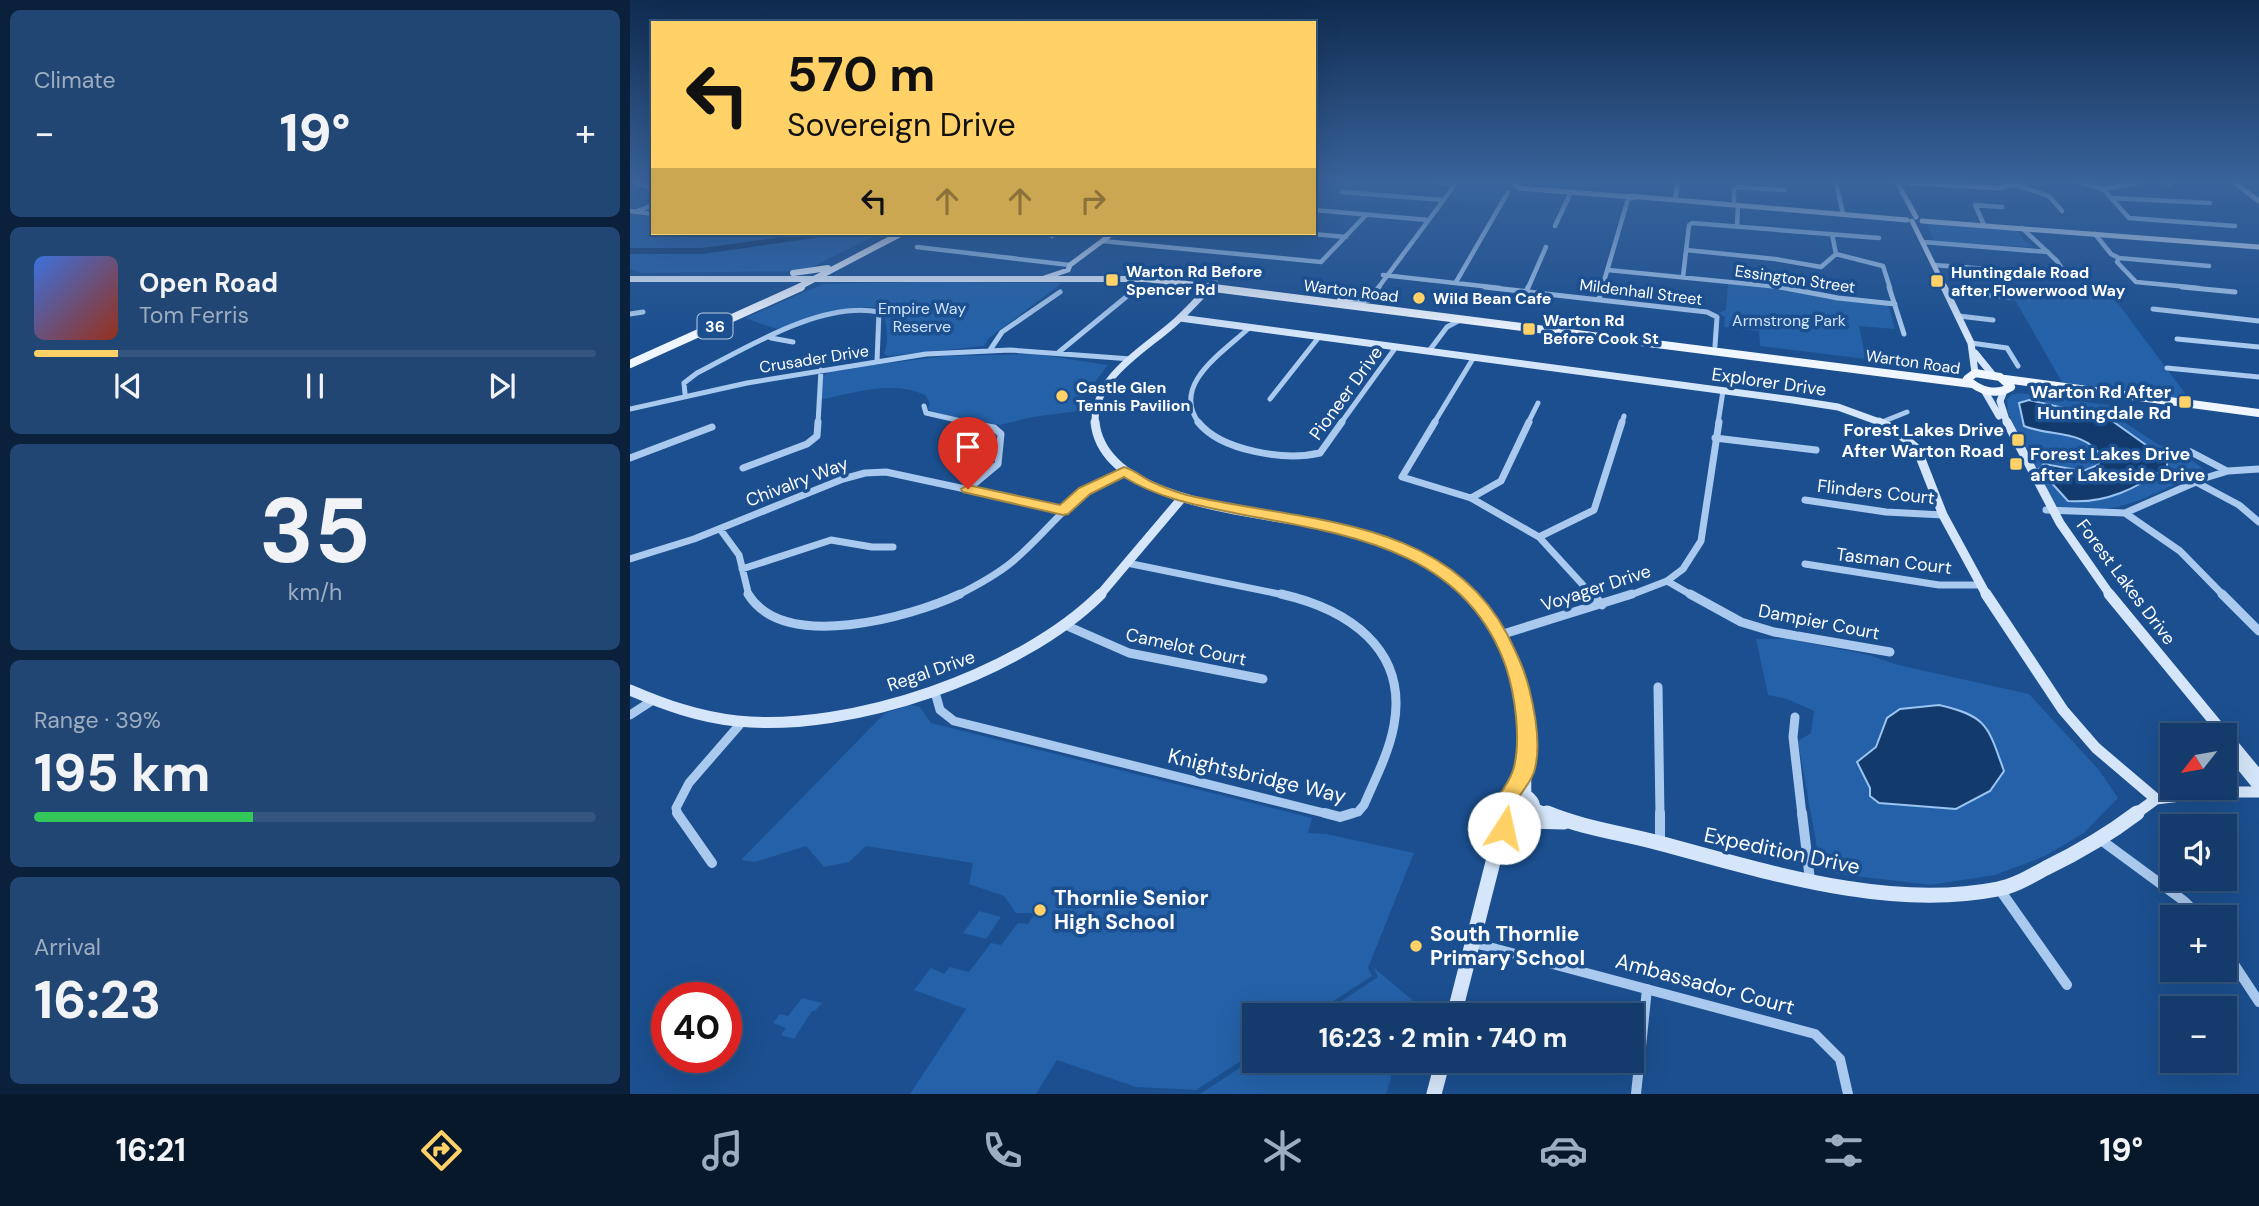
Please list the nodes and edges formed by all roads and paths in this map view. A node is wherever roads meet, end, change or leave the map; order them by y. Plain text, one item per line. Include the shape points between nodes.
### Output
1 (1350, 233) edge
2 (1416, 233) edge
3 (1484, 233) edge
4 (1618, 233) edge
5 (1688, 233) edge
6 (1821, 233) edge
7 (1919, 233) edge
8 (2026, 233) edge
9 (2083, 233) edge
10 (1316, 234) edge
11 (1832, 234) junction
12 (2095, 234) junction
13 (891, 235) edge
14 (899, 235) edge
15 (1110, 235) edge
16 (1346, 237) junction
17 (1879, 238) dead end
18 (1102, 241) junction
19 (887, 242) junction
20 (1923, 242) junction
21 (917, 247) dead end
22 (1546, 247) dead end
23 (2259, 247) edge
24 (1761, 249) dead end
25 (1686, 250) junction
26 (2050, 252) junction
27 (1836, 254) junction
28 (1761, 257) junction
29 (2119, 258) junction
30 (1070, 265) junction
31 (1934, 265) junction
32 (2208, 265) dead end
33 (1608, 270) junction
34 (827, 272) junction
35 (1003, 273) junction
36 (1062, 273) junction
37 (950, 274) junction
38 (1386, 274) junction
39 (691, 275) junction
40 (745, 275) junction
41 (847, 275) junction
42 (2064, 276) junction
43 (630, 277) edge
44 (816, 277) junction
45 (1070, 277) junction
46 (1683, 277) junction
47 (985, 278) junction
48 (1025, 278) junction
49 (1044, 278) junction
50 (712, 279) junction
51 (787, 279) junction
52 (807, 279) junction
53 (889, 279) junction
54 (2071, 279) dead end
55 (1456, 282) junction
56 (1217, 285) junction
57 (800, 288) junction
58 (1137, 288) dead end
59 (1527, 290) junction
60 (1947, 291) junction
61 (1060, 292) dead end
62 (2235, 292) dead end
63 (2010, 297) dead end
64 (1365, 298) junction
65 (762, 299) junction
66 (1306, 299) junction
67 (1599, 299) junction
68 (1895, 304) junction
69 (1377, 308) junction
70 (2153, 309) dead end
71 (643, 312) dead end
72 (1435, 313) junction
73 (630, 314) edge
74 (1448, 314) junction
75 (1959, 316) junction
76 (1180, 318) junction
77 (1474, 318) junction
78 (1463, 319) junction
79 (1993, 320) dead end
80 (2259, 321) edge
81 (722, 324) junction
82 (1250, 327) junction
83 (1447, 327) junction
84 (1904, 334) dead end
85 (683, 335) junction
86 (771, 337) junction
87 (1319, 337) junction
88 (2177, 339) dead end
89 (793, 342) dead end
90 (1971, 343) junction
91 (1396, 346) junction
92 (1715, 346) junction
93 (2259, 347) edge
94 (990, 350) junction
95 (1429, 351) junction
96 (1059, 352) junction
97 (1974, 352) junction
98 (1474, 357) junction
99 (1131, 359) junction
100 (877, 361) junction
101 (630, 362) edge
102 (2018, 366) dead end
103 (2167, 368) dead end
104 (821, 370) junction
105 (1992, 374) junction
106 (2259, 377) edge
107 (1971, 378) junction
108 (2005, 379) junction
109 (1984, 390) junction
110 (2007, 390) junction
111 (1723, 391) junction
112 (685, 394) junction
113 (1270, 399) dead end
114 (1538, 403) dead end
115 (924, 406) dead end
116 (630, 410) edge
117 (1907, 412) dead end
118 (2259, 413) edge
119 (1624, 416) dead end
120 (2259, 419) edge
121 (1882, 422) junction
122 (712, 427) dead end
123 (1715, 438) junction
124 (1816, 450) dead end
125 (2191, 452) dead end
126 (630, 458) edge
127 (743, 468) dead end
128 (2259, 469) edge
129 (2228, 471) junction
130 (1124, 472) junction
131 (2196, 482) junction
132 (968, 489) junction
133 (1182, 498) junction
134 (1471, 498) junction
135 (1805, 500) dead end
136 (1063, 510) junction
137 (2049, 510) junction
138 (2125, 513) junction
139 (1943, 515) junction
140 (2259, 521) edge
141 (720, 529) junction
142 (1539, 537) junction
143 (893, 547) dead end
144 (630, 559) edge
145 (1127, 563) junction
146 (1805, 564) dead end
147 (742, 569) junction
148 (1667, 581) junction
149 (1980, 585) junction
150 (1602, 605) junction
151 (1065, 625) junction
152 (2259, 631) edge
153 (1500, 635) junction
154 (1890, 652) dead end
155 (1263, 679) dead end
156 (1658, 687) dead end
157 (630, 690) edge
158 (935, 692) junction
159 (650, 702) junction
160 (630, 715) edge
161 (1795, 717) dead end
162 (743, 721) junction
163 (2207, 723) edge
164 (2237, 761) edge
165 (1524, 770) junction
166 (2259, 776) edge
167 (2259, 790) edge
168 (1511, 796) junction
169 (1526, 796) junction
170 (2156, 799) junction
171 (1536, 809) junction
172 (1506, 815) junction
173 (1526, 822) junction
174 (1568, 822) junction
175 (2101, 840) junction
176 (1660, 843) junction
177 (1498, 852) junction
178 (712, 863) dead end
179 (1810, 881) junction
180 (2000, 889) junction
181 (2188, 905) edge
182 (1473, 942) junction
183 (2237, 969) edge
184 (2067, 985) dead end
185 (1647, 989) junction
186 (2259, 1002) edge
187 (1457, 1003) edge
188 (1440, 1073) edge
189 (1434, 1094) edge
190 (1636, 1094) edge
191 (1848, 1094) edge

1 - 16 street
2 - 38 street
3 - 55 street
4 - 33 street
5 - 25 street
6 - 11 street
7 - 20 street
8 - 26 street
9 - 12 street
10 - 16 street
11 - 17 street
11 - 27 street
12 - 23 street
12 - 29 street
13 - 34 main road, 36
14 - 19 main road, 36
15 - 18 street
16 - 18 street via 1326,260 1314,262
18 - 30 street
19 - 34 main road, 36
19 - 41 main road via 840,272
20 - 26 street
20 - 31 street
21 - 30 street
22 - 59 street
24 - 28 street
25 - 28 street
25 - 46 street
26 - 42 street via 2067,274
27 - 28 street via 1816,268
27 - 68 street via 1882,263
29 - 32 street
29 - 62 street via 2117,262 2136,282
30 - 36 street
31 - 42 street
31 - 60 street
33 - 46 street, Essington Street
33 - 67 street
34 - 40 main road, Warton Road
34 - 41 main road, Warton Road
34 - 44 main road, 36
35 - 36 main road, Warton Road
35 - 37 main road, Warton Road
35 - 48 main road
36 - 45 street
36 - 49 street
36 - 56 main road, Warton Road via 1149,275
37 - 41 main road, Warton Road
37 - 47 main road
38 - 55 street, Mildenhall Street
38 - 64 street via 1369,300
39 - 40 main road
39 - 43 main road
39 - 50 main road
40 - 44 main road
42 - 54 street
43 - 50 main road
44 - 52 main road, Warton Road
44 - 53 main road, Warton Road
44 - 57 main road, 36
45 - 49 main road, Warton Road
45 - 56 main road, Warton Road
46 - 68 street, Essington Street
47 - 48 main road, Warton Road
47 - 53 main road, Warton Road
48 - 49 main road, Warton Road
50 - 51 main road, Warton Road
51 - 52 main road, Warton Road
51 - 65 main road via 787,285
52 - 65 main road, 36
53 - 57 main road
55 - 59 street, Mildenhall Street
56 - 64 main road, Warton Road
56 - 66 main road, Warton Road
56 - 76 street
57 - 81 main road, 36
58 - 96 street
59 - 67 street, Mildenhall Street
60 - 63 street
60 - 75 street
61 - 94 street via 1002,332
64 - 66 street
64 - 69 street
64 - 72 main road, Warton Road
65 - 85 main road, 36
66 - 69 main road, Warton Road
67 - 92 street, Mildenhall Street via 1707,312 1717,317
68 - 84 street
69 - 72 main road, Warton Road
70 - 80 street
71 - 73 street
72 - 74 main road, Warton Road
74 - 77 main road, Warton Road
74 - 78 main road, Warton Road
74 - 83 street via 1444,320
75 - 79 street
75 - 90 street
76 - 82 street, Explorer Drive
76 - 99 street
77 - 78 main road, Warton Road
77 - 92 main road, Warton Road
77 - 107 main road, Warton Road
78 - 83 street
81 - 85 main road
81 - 101 main road, 36
82 - 87 street, Explorer Drive
82 - 91 street, Pioneer Drive via 1194,384 1189,411 1203,430 1227,443 1301,457 1320,453
83 - 95 street
85 - 101 main road, 36
86 - 89 street
86 - 100 street via 810,319 874,309 881,319
86 - 112 street via 697,373 684,383
87 - 91 street, Explorer Drive
87 - 113 street
88 - 93 street
90 - 97 street
90 - 102 street via 2007,348
91 - 95 street, Explorer Drive
92 - 107 main road, Warton Road
94 - 96 street, Crusader Drive
94 - 100 street, Crusader Drive
95 - 98 street, Explorer Drive
96 - 99 street, Crusader Drive
97 - 105 street
97 - 107 street
98 - 111 street, Explorer Drive
98 - 134 street via 1402,477
99 - 130 street via 1108,381 1095,415 1096,436
100 - 104 street, Crusader Drive
103 - 106 street
104 - 112 street, Crusader Drive
104 - 127 street via 817,436
105 - 107 main road, Warton Road
105 - 108 main road, Warton Road
107 - 109 main road, Warton Road
108 - 110 main road via 2011,384
108 - 118 main road, Warton Road
109 - 110 main road, Warton Road
109 - 137 street, Forest Lakes Drive
110 - 120 main road, Warton Road
110 - 137 street, Forest Lakes Drive via 2000,401 2002,410
111 - 121 street, Explorer Drive via 1838,407
111 - 123 street, Voyager Drive
112 - 116 street, Crusader Drive
114 - 134 street via 1501,481
115 - 132 street via 932,416 994,428 1001,434 998,464
117 - 121 street
119 - 142 street via 1594,510
121 - 139 street, Explorer Drive via 1917,449
122 - 126 street
123 - 124 street
123 - 148 street, Voyager Drive via 1701,541 1683,569
125 - 129 street
128 - 129 street
129 - 131 street
130 - 133 street
130 - 136 street via 1084,491
131 - 138 street
131 - 140 street
132 - 136 street, Chivalry Way
132 - 141 street, Chivalry Way via 886,472 866,473 843,478
133 - 145 street, Regal Drive
133 - 153 street via 1321,523 1400,547 1462,587
134 - 142 street
135 - 139 street, Flinders Court
136 - 147 street via 1012,563 987,580 951,599 882,621 822,626 775,614 756,604 747,592
137 - 138 street
137 - 163 street, Forest Lakes Drive via 2093,583
137 - 166 street, Forest Lakes Drive via 2101,583
138 - 152 street via 2180,551
139 - 149 street, Explorer Drive
141 - 144 street, Chivalry Way
141 - 147 street via 733,544
142 - 150 street
143 - 147 street via 831,540
145 - 151 street, Regal Drive via 1107,588
145 - 158 street, Knightsbridge Way via 1313,601 1348,618 1372,639 1389,667 1396,710 1392,733 1358,812 1340,817 954,721 941,714
146 - 149 street, Tasman Court via 1939,585
148 - 150 street, Voyager Drive
148 - 154 street, Dampier Court via 1741,622
149 - 170 street, Explorer Drive via 2077,729
150 - 153 street, Voyager Drive
151 - 155 street, Camelot Court via 1129,653
151 - 158 street, Regal Drive via 1024,651
153 - 165 street via 1515,667 1523,705
156 - 176 street
157 - 159 street, Regal Drive
158 - 162 street, Regal Drive via 843,715
159 - 160 street
159 - 162 street, Regal Drive via 687,715
161 - 179 street via 1793,737
162 - 178 street via 688,783 676,808 679,819
164 - 167 street
165 - 168 street
165 - 169 street
167 - 170 street, Expedition Drive
168 - 169 street
168 - 172 street via 1503,806
169 - 171 street
170 - 175 street, Expedition Drive
171 - 173 street
171 - 174 street, Expedition Drive
172 - 173 street
172 - 177 street
173 - 174 street, Expedition Drive
173 - 177 street
174 - 176 street, Expedition Drive
175 - 180 street, Expedition Drive
175 - 181 street
176 - 179 street, Expedition Drive
177 - 182 street
179 - 180 street, Expedition Drive via 1844,888 1947,895
180 - 184 street
182 - 185 street, Ambassador Court
182 - 187 street
183 - 186 street
185 - 190 street
185 - 191 street, Ambassador Court via 1815,1034 1839,1053
188 - 189 street

